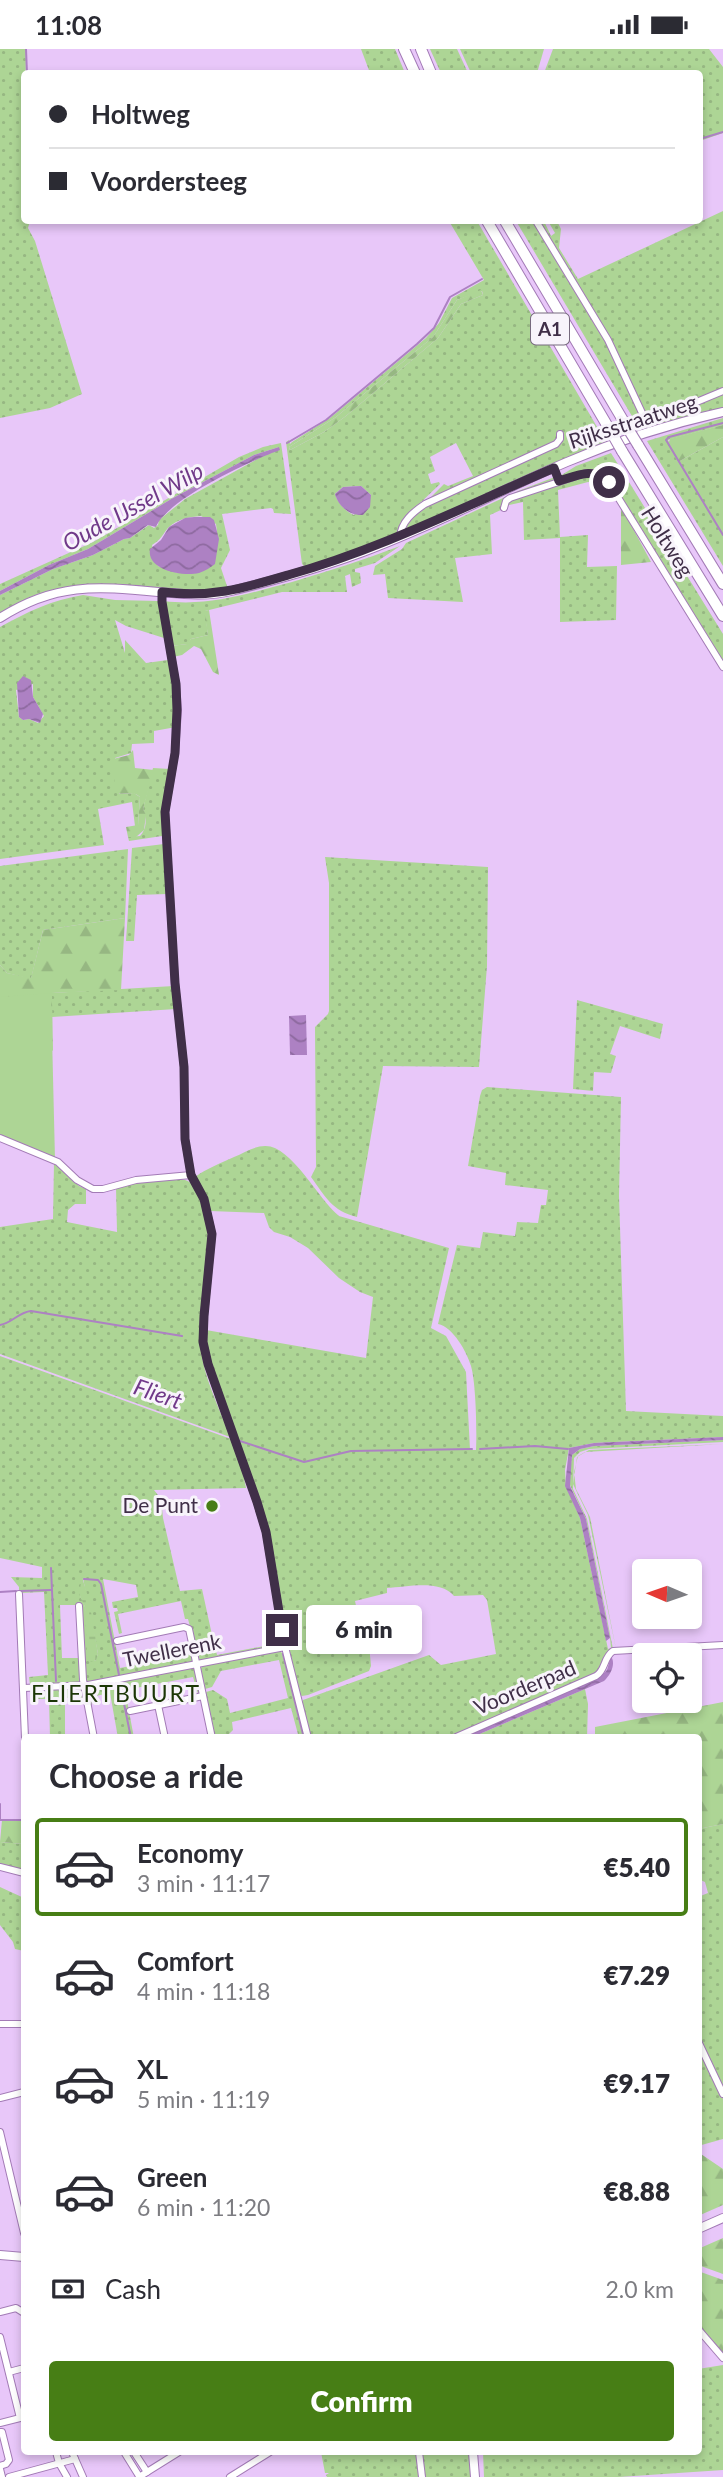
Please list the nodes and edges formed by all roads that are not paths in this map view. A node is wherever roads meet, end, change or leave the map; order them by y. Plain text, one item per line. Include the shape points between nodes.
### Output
1 (404, 49) edge
2 (421, 49) edge
3 (414, 70) edge
4 (430, 70) edge
5 (489, 224) edge
6 (507, 224) edge
7 (538, 224) edge
8 (723, 391) edge
9 (723, 412) edge
10 (560, 434) dead end
11 (554, 468) junction
12 (559, 481) junction
13 (504, 508) dead end
14 (400, 537) junction
15 (723, 584) edge
16 (162, 592) junction
17 (723, 616) edge
18 (0, 618) edge
19 (723, 667) edge
20 (0, 1138) edge
21 (191, 1175) junction
22 (19, 1594) dead end
23 (79, 1606) dead end
24 (117, 1641) dead end
25 (723, 1645) edge
26 (285, 1647) junction
27 (197, 1664) junction
28 (84, 1686) junction
29 (24, 1688) junction
30 (203, 1696) junction
31 (158, 1705) junction
32 (130, 1711) dead end
33 (25, 1734) edge
34 (93, 1734) edge
35 (164, 1734) edge
36 (211, 1734) edge
37 (307, 1734) edge
38 (463, 1734) edge
39 (0, 1867) edge
40 (21, 1872) edge
41 (0, 2024) edge
42 (21, 2024) edge
43 (702, 2049) edge
44 (21, 2093) edge
45 (723, 2094) edge
46 (0, 2098) edge
47 (1, 2136) edge
48 (21, 2189) edge
49 (14, 2190) junction
50 (723, 2218) edge
51 (21, 2220) edge
52 (702, 2227) edge
53 (0, 2255) edge
54 (21, 2257) edge
55 (21, 2311) edge
56 (0, 2312) edge
57 (702, 2334) edge
58 (0, 2337) edge
59 (723, 2358) edge
60 (21, 2369) edge
61 (9, 2372) junction
62 (21, 2414) edge
63 (21, 2417) edge
64 (0, 2423) edge
65 (1, 2432) edge
66 (57, 2455) edge
67 (74, 2455) edge
68 (126, 2455) edge
69 (136, 2455) edge
70 (174, 2455) edge
71 (266, 2455) edge
72 (419, 2455) edge
73 (473, 2455) edge
74 (59, 2463) junction
75 (0, 2467) edge
76 (146, 2472) junction
77 (2, 2477) edge
78 (9, 2477) edge
79 (68, 2477) edge
80 (83, 2477) edge
81 (139, 2477) edge
82 (230, 2477) edge
83 (422, 2477) edge
84 (475, 2477) edge

1 - 3 highway
2 - 4 highway
5 - 17 highway, A1, bridge
6 - 15 highway, A1, bridge
7 - 8 street via 608,340 643,415 657,418
9 - 11 main road, Rijksstraatweg via 654,431
10 - 14 street, Rijksstraatweg via 556,444 425,504 405,523
11 - 12 street, Rijksstraatweg
11 - 14 main road, Rijksstraatweg
12 - 13 street, Rijksstraatweg via 510,498
12 - 19 street, Holtweg via 589,472 609,482
14 - 16 main road, Rijksstraatweg via 330,564 226,593
16 - 18 main road, Rijksstraatweg via 67,590 30,600
16 - 21 street via 177,695 177,737 165,812
20 - 21 street via 58,1162 93,1189
21 - 26 street via 204,1199 212,1234 205,1355 266,1532
22 - 29 street
23 - 28 street
24 - 27 street via 186,1627
25 - 38 street, Voorderpad via 613,1651 598,1675
26 - 27 street, Twellerenk
26 - 37 street
27 - 28 street, Twellerenk
27 - 30 street
28 - 29 street, Twellerenk
28 - 34 street
29 - 33 street
30 - 31 street
30 - 36 street
31 - 32 street
31 - 35 street
39 - 40 street
41 - 42 street
43 - 45 street
44 - 46 street
47 - 49 street
48 - 49 street
49 - 51 street
50 - 52 main road
53 - 54 main road
55 - 56 street
57 - 59 street
58 - 61 street
60 - 61 street
61 - 62 street
63 - 64 street
64 - 65 street
65 - 75 street via 9,2460
66 - 74 street
67 - 74 street
67 - 80 street
68 - 81 street
69 - 76 street
70 - 76 street
71 - 82 street
72 - 83 street
73 - 84 main road
74 - 78 street
74 - 79 street
75 - 77 street
76 - 81 street

